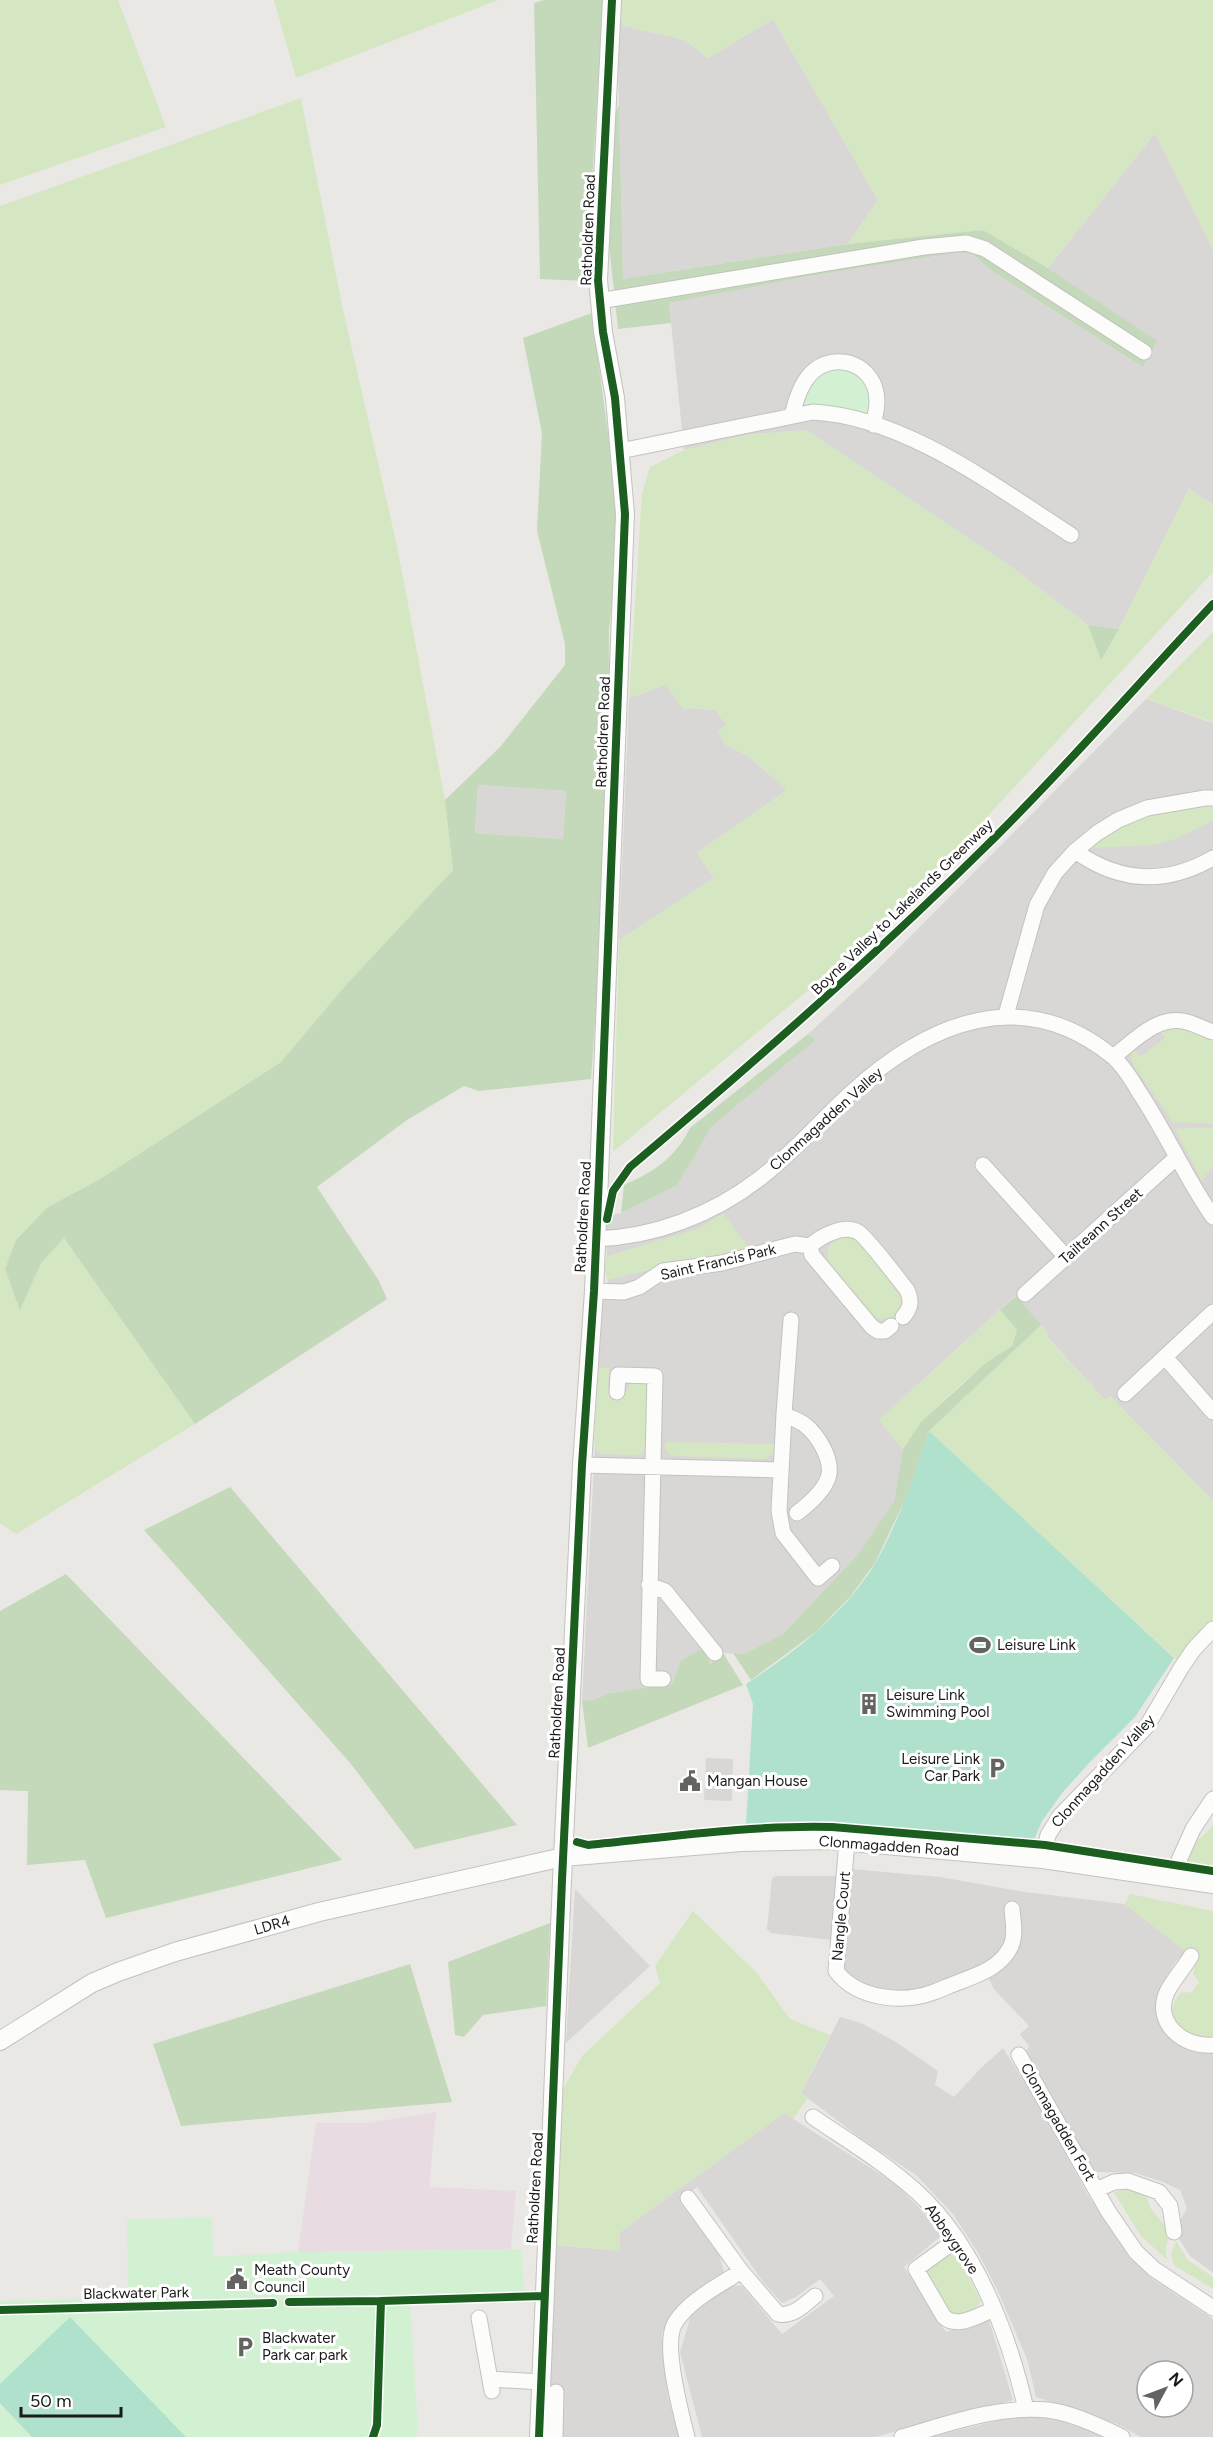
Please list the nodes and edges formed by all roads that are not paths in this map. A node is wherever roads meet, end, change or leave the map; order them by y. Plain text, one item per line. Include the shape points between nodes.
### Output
1 (612, 0) edge
2 (599, 301) junction
3 (1144, 352) dead end
4 (792, 416) junction
5 (873, 425) junction
6 (620, 450) junction
7 (1071, 536) dead end
8 (1213, 798) edge
9 (1076, 851) junction
10 (1213, 858) edge
11 (1006, 1015) junction
12 (1213, 1032) edge
13 (1113, 1057) junction
14 (1176, 1157) junction
15 (982, 1164) dead end
16 (1213, 1217) edge
17 (595, 1239) junction
18 (810, 1246) junction
19 (1066, 1257) junction
20 (594, 1291) junction
21 (1025, 1294) dead end
22 (1213, 1312) edge
23 (791, 1320) dead end
24 (1165, 1357) junction
25 (617, 1392) dead end
26 (1125, 1394) dead end
27 (1213, 1412) edge
28 (784, 1414) junction
29 (582, 1466) junction
30 (654, 1468) junction
31 (781, 1470) junction
32 (798, 1513) dead end
33 (832, 1566) dead end
34 (649, 1586) junction
35 (1213, 1629) edge
36 (715, 1653) dead end
37 (663, 1679) dead end
38 (1213, 1799) edge
39 (847, 1841) junction
40 (563, 1857) junction
41 (1043, 1859) junction
42 (1171, 1878) junction
43 (1213, 1884) edge
44 (1012, 1909) dead end
45 (1191, 1956) dead end
46 (0, 2041) edge
47 (1213, 2045) edge
48 (1019, 2055) dead end
49 (813, 2116) dead end
50 (1096, 2190) junction
51 (687, 2198) dead end
52 (1174, 2232) dead end
53 (956, 2240) junction
54 (741, 2271) junction
55 (815, 2296) dead end
56 (1213, 2308) edge
57 (994, 2309) junction
58 (479, 2318) dead end
59 (549, 2387) junction
60 (1026, 2409) junction
61 (548, 2430) edge
62 (687, 2437) edge
63 (902, 2437) edge
64 (1122, 2437) edge

1 - 2 street, Ratholdren Road
2 - 3 street via 966,243 985,249
2 - 6 street, Ratholdren Road
4 - 5 street via 835,413
4 - 5 street via 801,387 809,376 827,363 842,361 867,374 875,388
4 - 6 street
5 - 7 street via 954,460
6 - 17 street, Ratholdren Road via 625,526
8 - 9 street via 1147,808 1096,833
9 - 10 street via 1107,870 1148,877 1172,876
9 - 11 street via 1055,873 1036,905
11 - 13 street, Clonmagadden Valley via 1064,1028
11 - 17 street, Clonmagadden Valley via 946,1029 914,1046 854,1090 787,1156 729,1199 681,1223 625,1237
12 - 13 street via 1187,1022 1166,1020
13 - 14 street, Clonmagadden Valley via 1157,1119
14 - 16 street, Clonmagadden Valley
14 - 19 street, Tailteann Street
15 - 19 street
17 - 20 street, Ratholdren Road
18 - 18 street, Saint Francis Park via 812,1255 878,1331 885,1331 909,1310 907,1290 859,1232 846,1229 820,1237
18 - 20 street, Saint Francis Park via 795,1244 722,1263 663,1271 624,1292
19 - 21 street, Tailteann Street
20 - 29 street, Ratholdren Road
22 - 24 street
23 - 28 street
24 - 26 street
24 - 27 street
25 - 30 street via 618,1375 656,1377
28 - 31 street
28 - 32 street via 805,1425 819,1441 828,1461 829,1477
29 - 30 street
29 - 40 street, Ratholdren Road
30 - 31 street
30 - 34 street
31 - 33 street via 779,1511 783,1533 818,1578
34 - 36 street via 665,1591
34 - 37 street via 648,1679
35 - 41 street, Clonmagadden Valley via 1194,1649 1146,1726 1060,1816 1048,1835
38 - 42 street via 1193,1829
39 - 40 street, Clonmagadden Road via 741,1842
39 - 41 street, Clonmagadden Road
39 - 44 street, Nangle Court via 836,1971 856,1989 876,1996 904,1998 933,1993 992,1968 1012,1944
40 - 46 street, LDR4 via 319,1912 175,1952 92,1983
40 - 59 street, Ratholdren Road
41 - 42 street, Clonmagadden Road
42 - 43 street, Clonmagadden Road
45 - 47 street via 1167,1992 1167,2023 1175,2034 1191,2043
48 - 50 street, Clonmagadden Fort
49 - 53 street, Abbeygrove via 918,2193
50 - 52 street, Clonmagadden Fort via 1128,2181 1159,2192 1170,2206
50 - 56 street, Clonmagadden Fort via 1136,2252 1154,2269
51 - 54 street
53 - 57 street, Abbeygrove
53 - 57 street via 916,2269 949,2322
54 - 55 street via 778,2314 794,2312
54 - 62 street via 694,2303 674,2325 670,2339 672,2368
57 - 60 street, Abbeygrove via 1018,2372
58 - 59 street via 491,2385
59 - 61 street, Ratholdren Road
60 - 63 street via 988,2414
60 - 64 street via 1050,2410

